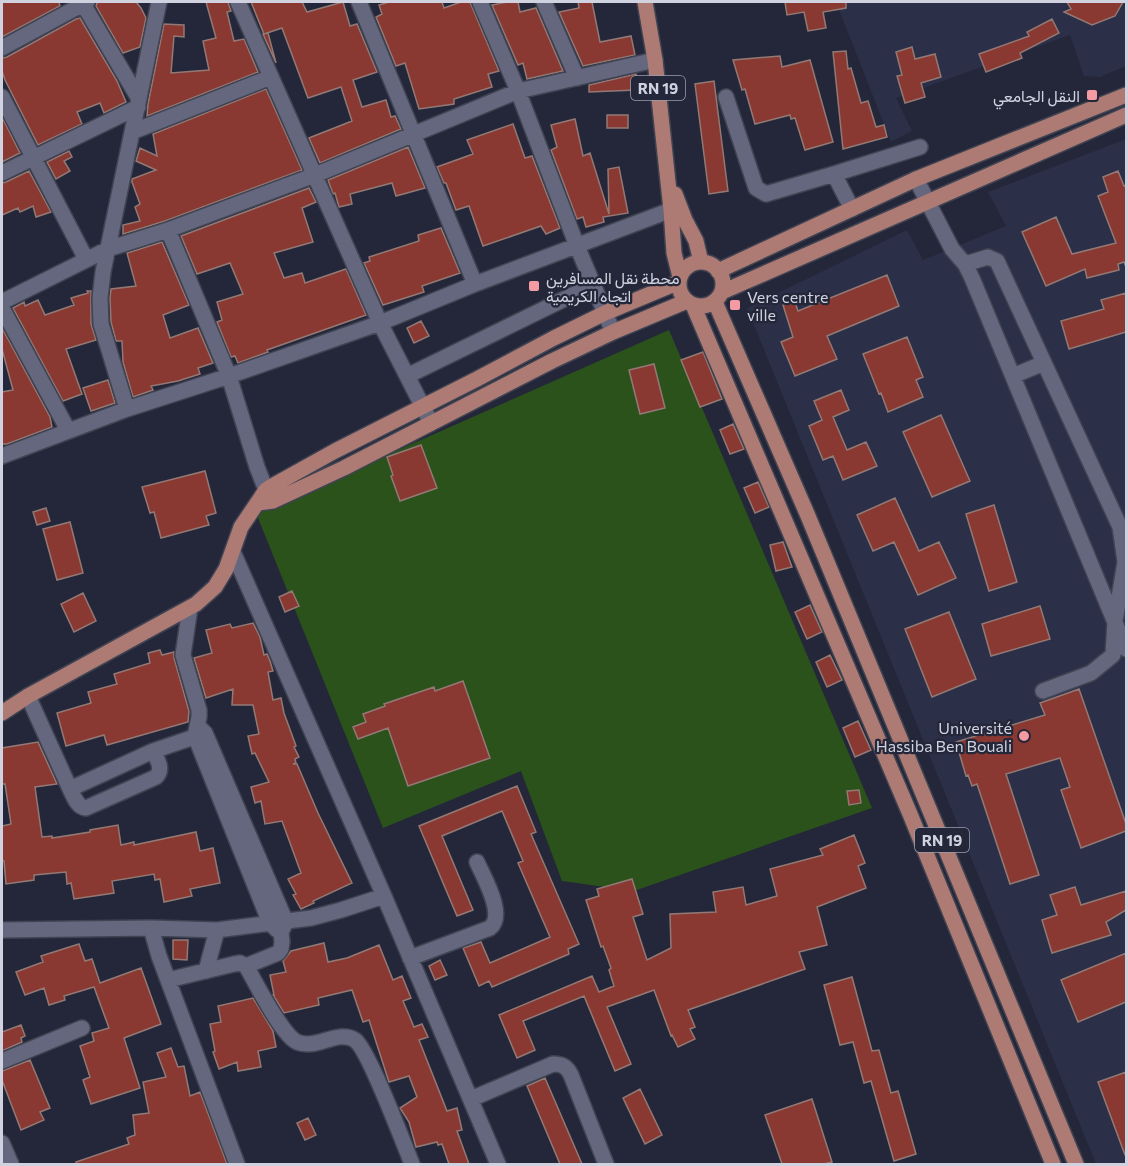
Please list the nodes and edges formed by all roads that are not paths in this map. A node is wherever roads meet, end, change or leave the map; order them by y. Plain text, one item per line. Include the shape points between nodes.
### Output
1 (159, 2) edge
2 (238, 2) edge
3 (359, 2) edge
4 (480, 2) edge
5 (544, 2) edge
6 (645, 2) edge
7 (85, 3) edge
8 (2, 48) edge
9 (655, 60) junction
10 (272, 77) junction
11 (577, 78) junction
12 (518, 92) junction
13 (1126, 95) edge
14 (2, 97) edge
15 (726, 97) dead end
16 (139, 103) junction
17 (1126, 115) edge
18 (132, 132) junction
19 (414, 135) junction
20 (920, 147) dead end
21 (33, 157) junction
22 (2, 173) edge
23 (667, 174) junction
24 (834, 174) junction
25 (315, 175) junction
26 (916, 179) junction
27 (928, 203) junction
28 (852, 209) junction
29 (671, 210) junction
30 (168, 230) junction
31 (577, 246) junction
32 (108, 249) junction
33 (86, 259) junction
34 (701, 262) junction
35 (965, 264) junction
36 (718, 271) junction
37 (679, 279) junction
38 (475, 284) junction
39 (593, 285) junction
40 (718, 297) junction
41 (2, 302) edge
42 (690, 303) junction
43 (2, 308) edge
44 (605, 314) junction
45 (380, 323) junction
46 (613, 332) junction
47 (1044, 363) junction
48 (229, 376) junction
49 (407, 376) junction
50 (1013, 376) junction
51 (422, 406) junction
52 (127, 409) junction
53 (431, 423) junction
54 (68, 430) junction
55 (2, 456) edge
56 (266, 498) junction
57 (1123, 529) edge
58 (233, 552) junction
59 (190, 609) junction
60 (1115, 621) junction
61 (1126, 649) edge
62 (1043, 691) dead end
63 (28, 696) junction
64 (2, 713) edge
65 (200, 731) junction
66 (153, 751) junction
67 (70, 789) junction
68 (477, 862) dead end
69 (384, 896) junction
70 (279, 926) junction
71 (151, 928) junction
72 (2, 930) edge
73 (217, 930) junction
74 (410, 958) junction
75 (246, 966) junction
76 (206, 971) junction
77 (168, 980) junction
78 (82, 1028) dead end
79 (2, 1061) edge
80 (471, 1099) junction
81 (2, 1143) edge
82 (11, 1164) edge
83 (237, 1164) edge
84 (412, 1164) edge
85 (498, 1164) edge
86 (606, 1164) edge
87 (1053, 1164) edge
88 (1077, 1164) edge

1 - 16 street
2 - 10 street
3 - 19 street
4 - 12 street
5 - 11 street
6 - 9 main road, RN 19
7 - 8 street
7 - 16 street
9 - 11 street
9 - 23 main road, RN 19
10 - 18 street
10 - 25 street
11 - 12 street
12 - 19 street
12 - 31 street
13 - 26 main road
14 - 21 street
15 - 24 street via 756,188 766,194
16 - 18 street
16 - 21 street
17 - 27 main road
18 - 32 street
19 - 25 street
19 - 38 street
20 - 24 street
21 - 22 street
21 - 33 street
23 - 29 main road, RN 19
23 - 34 main road, RN 19
24 - 28 street
25 - 30 street
25 - 45 street
26 - 27 street
26 - 28 main road
27 - 35 street via 952,249
27 - 40 main road
28 - 36 main road
29 - 31 street
29 - 37 main road, RN 19
30 - 32 street
30 - 48 street
31 - 38 street
31 - 39 street
32 - 33 street
32 - 52 street via 100,298 101,324
33 - 41 street
34 - 36 main road
34 - 37 main road via 686,268
35 - 47 street via 987,257 997,261
35 - 50 street
36 - 40 main road via 723,281
37 - 42 main road via 680,291
37 - 44 main road
38 - 45 street
39 - 44 street
39 - 49 street
40 - 42 main road via 701,307
40 - 88 main road, RN 19
42 - 46 main road
42 - 87 main road, RN 19 via 910,814
43 - 54 street
44 - 46 street
44 - 51 main road
45 - 48 street
45 - 49 street
46 - 53 main road
47 - 50 street
47 - 57 street
48 - 52 street
48 - 56 street
49 - 51 street
50 - 60 street
51 - 53 street
51 - 56 main road via 335,451
52 - 54 street
53 - 56 main road via 344,468
54 - 55 street
56 - 58 main road via 241,527
57 - 60 street via 1125,562
58 - 59 main road via 215,587
58 - 69 street
59 - 63 main road
59 - 65 street via 183,655 199,710
60 - 61 street
60 - 62 street via 1113,655 1091,673
63 - 64 main road
63 - 67 street
65 - 66 street
65 - 70 street
66 - 67 street
66 - 67 street via 160,770 156,777 86,808 78,805
68 - 74 street via 494,902 495,924
69 - 70 street
69 - 74 street
70 - 73 street
70 - 75 street via 282,942 278,953
71 - 72 street
71 - 73 street
71 - 77 street
73 - 76 street
74 - 80 street
75 - 76 street via 240,963
75 - 84 street via 266,1003 296,1042 346,1037 358,1043
76 - 77 street
77 - 83 street
78 - 79 street
80 - 85 street
80 - 86 street via 553,1064 564,1065
81 - 82 street

